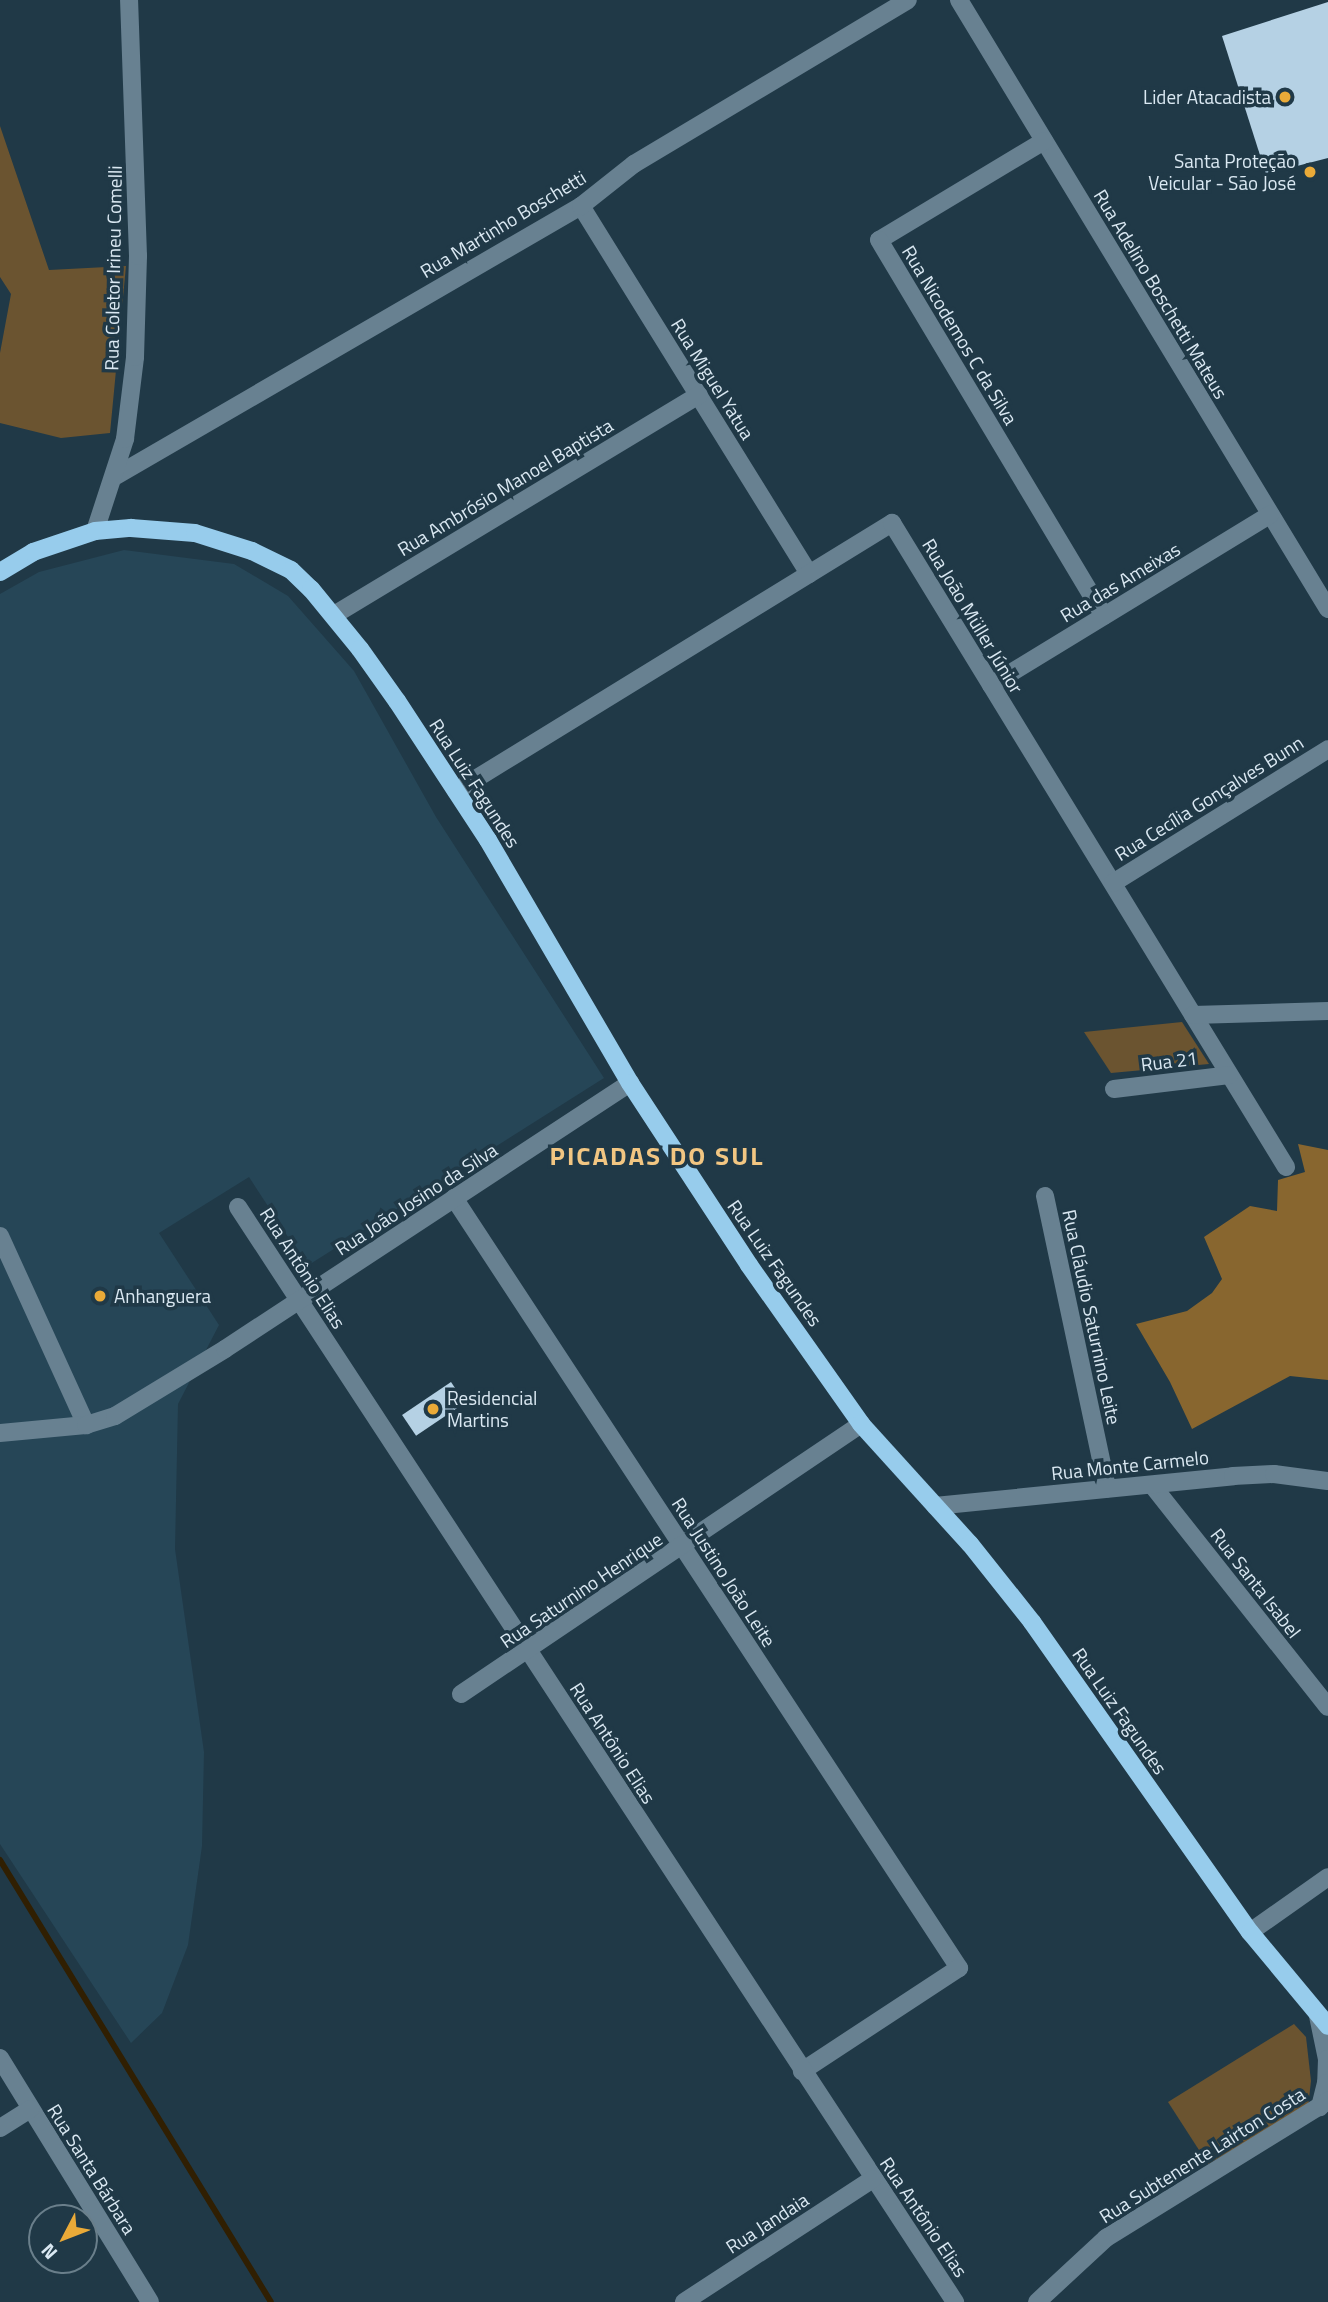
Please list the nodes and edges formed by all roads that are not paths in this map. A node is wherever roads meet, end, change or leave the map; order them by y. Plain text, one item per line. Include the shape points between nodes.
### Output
1 (129, 0) edge
2 (908, 0) edge
3 (959, 0) edge
4 (1044, 141) junction
5 (581, 206) junction
6 (699, 395) junction
7 (114, 477) junction
8 (1270, 515) junction
9 (95, 531) junction
10 (0, 572) edge
11 (809, 574) junction
12 (1328, 609) edge
13 (334, 615) junction
14 (1104, 616) junction
15 (991, 685) junction
16 (1328, 749) edge
17 (456, 792) junction
18 (1112, 883) junction
19 (1328, 1011) edge
20 (1193, 1015) junction
21 (1229, 1075) junction
22 (630, 1083) junction
23 (1114, 1089) dead end
24 (1286, 1167) dead end
25 (1045, 1196) dead end
26 (454, 1198) junction
27 (238, 1206) dead end
28 (0, 1236) edge
29 (299, 1301) junction
30 (861, 1424) junction
31 (86, 1425) junction
32 (0, 1433) edge
33 (1328, 1481) edge
34 (1152, 1485) junction
35 (1107, 1489) junction
36 (935, 1506) junction
37 (683, 1547) junction
38 (528, 1650) junction
39 (461, 1694) dead end
40 (1328, 1707) edge
41 (1328, 1877) edge
42 (1250, 1932) junction
43 (1323, 2021) edge
44 (0, 2058) edge
45 (802, 2071) junction
46 (1324, 2104) edge
47 (30, 2109) junction
48 (0, 2128) edge
49 (873, 2179) junction
50 (150, 2302) edge
51 (684, 2302) edge
52 (955, 2302) edge
53 (1037, 2302) edge

1 - 7 street, Rua Coletor Irineu Comelli via 138,306 132,395
2 - 5 street, Rua Martinho Boschetti via 634,164
3 - 4 street, Rua Adelino Boschetti Mateus
4 - 8 street, Rua Adelino Boschetti Mateus
4 - 14 street, Rua Nicodemos C da Silva via 879,240
5 - 6 street, Rua Miguel Yatua
5 - 7 street, Rua Martinho Boschetti
6 - 11 street, Rua Miguel Yatua
6 - 13 street, Rua Ambrósio Manoel Baptista
7 - 9 street, Rua Coletor Irineu Comelli
8 - 12 street, Rua Adelino Boschetti Mateus
8 - 14 street, Rua das Ameixas
9 - 10 main road, Rua Luiz Fagundes via 33,552
9 - 13 main road, Rua Luiz Fagundes via 131,528 195,533 252,551 291,570
11 - 15 street, Rua João Müller Júnior via 892,523
11 - 17 street, Rua João Müller Júnior
13 - 17 main road, Rua Luiz Fagundes
14 - 15 street, Rua das Ameixas
15 - 18 street, Rua João Müller Júnior
16 - 18 street, Rua Cecília Gonçalves Bunn
17 - 22 main road, Rua Luiz Fagundes
18 - 20 street, Rua João Müller Júnior
19 - 20 street
20 - 21 street, Rua João Müller Júnior
21 - 23 street, Rua 21
21 - 24 street, Rua João Müller Júnior
22 - 26 street, Rua João Josino da Silva
22 - 30 main road, Rua Luiz Fagundes via 749,1265
25 - 35 street, Rua Cláudio Saturnino Leite
26 - 29 street, Rua João Josino da Silva
26 - 37 street, Rua Justino João Leite
27 - 29 street, Rua Antônio Elias
28 - 31 street
29 - 31 street, Rua João Josino da Silva via 115,1416
29 - 38 street, Rua Antônio Elias
30 - 36 main road, Rua Luiz Fagundes
30 - 37 street, Rua Saturnino Henrique
31 - 32 street, Rua João Josino da Silva
33 - 34 street, Rua Monte Carmelo via 1274,1474
34 - 35 street, Rua Monte Carmelo
34 - 40 street, Rua Santa Isabel
35 - 36 street, Rua Monte Carmelo
36 - 42 main road, Rua Luiz Fagundes via 1032,1622
37 - 38 street, Rua Saturnino Henrique
37 - 45 street, Rua Justino João Leite via 958,1968
38 - 39 street, Rua Saturnino Henrique
38 - 45 street, Rua Antônio Elias
41 - 42 street
42 - 43 main road, Rua Luiz Fagundes
43 - 46 street via 1327,2059
44 - 47 street, Rua Santa Bárbara
45 - 49 street, Rua Antônio Elias
46 - 53 street, Rua Subtenente Lairton Costa via 1106,2238
47 - 48 street
47 - 50 street, Rua Santa Bárbara
49 - 51 street, Rua Jandaia
49 - 52 street, Rua Antônio Elias

